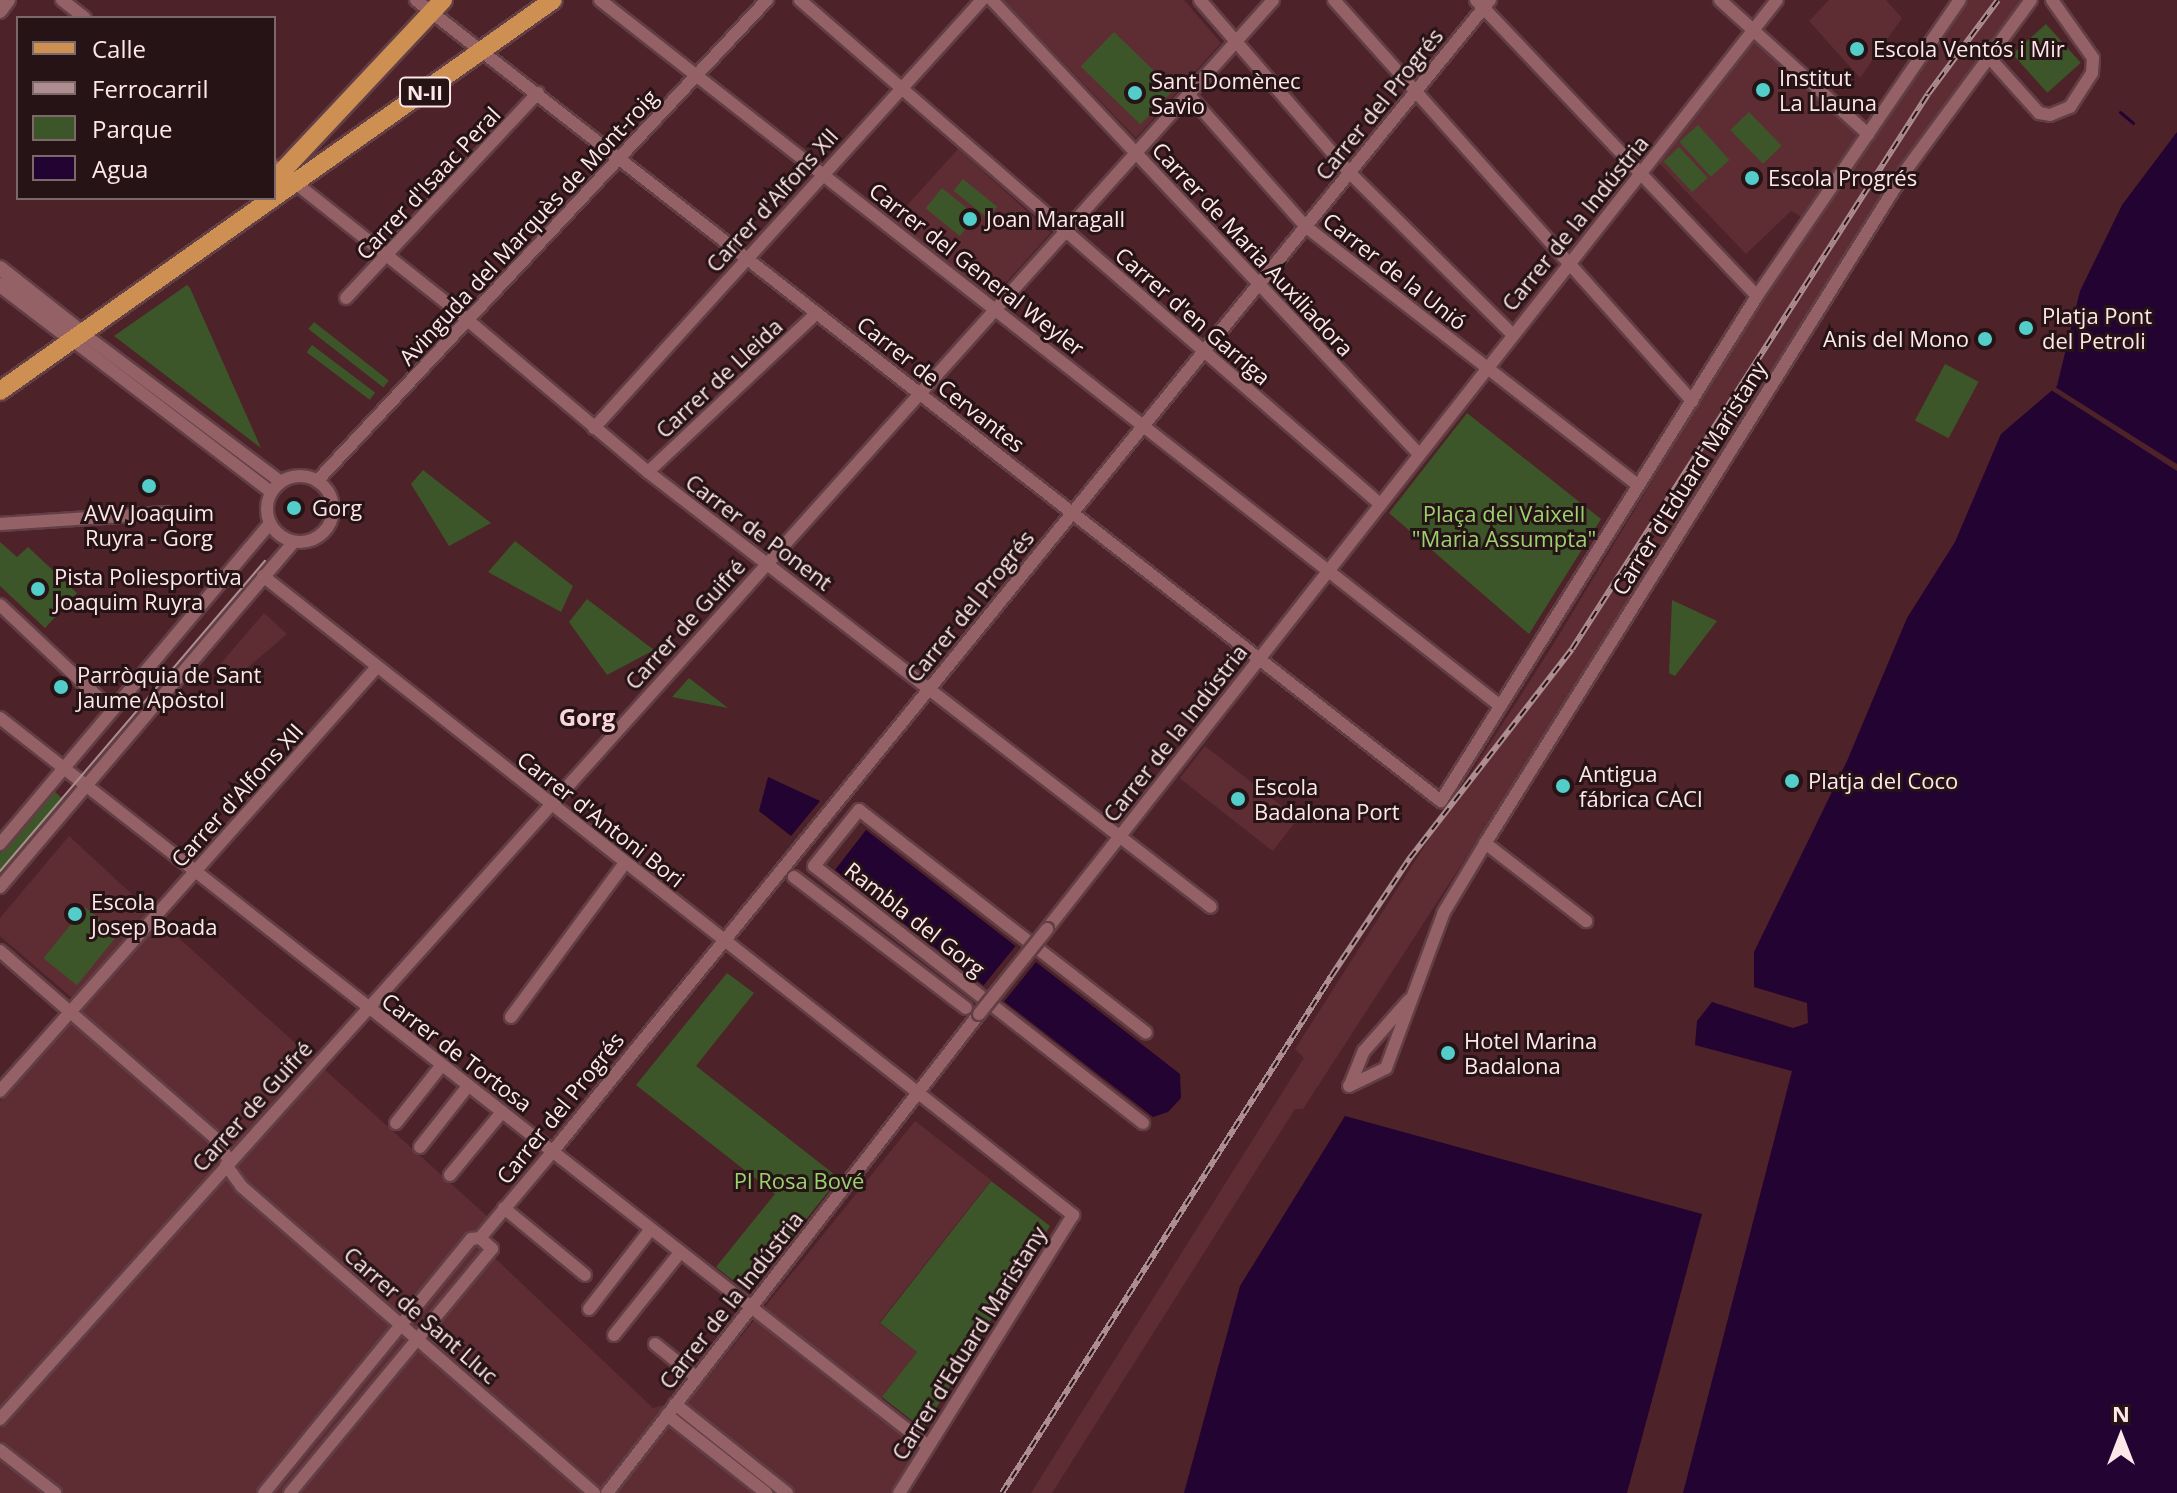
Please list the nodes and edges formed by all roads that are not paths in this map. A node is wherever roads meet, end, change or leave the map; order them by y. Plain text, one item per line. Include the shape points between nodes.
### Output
1 (8, 0) edge
2 (62, 0) edge
3 (416, 0) edge
4 (553, 0) edge
5 (600, 0) edge
6 (767, 0) edge
7 (800, 0) edge
8 (982, 0) edge
9 (992, 0) edge
10 (1200, 0) edge
11 (1273, 0) edge
12 (1334, 0) edge
13 (1720, 0) edge
14 (1777, 0) edge
15 (1960, 0) edge
16 (2031, 0) edge
17 (2052, 0) edge
18 (1483, 3) edge
19 (438, 6) edge
20 (0, 11) edge
21 (82, 16) edge
22 (1753, 30) junction
23 (1236, 41) junction
24 (483, 51) junction
25 (1987, 55) junction
26 (696, 76) junction
27 (902, 88) junction
28 (1416, 91) junction
29 (538, 93) junction
30 (1188, 94) junction
31 (1868, 134) junction
32 (1136, 152) junction
33 (621, 158) junction
34 (1643, 172) junction
35 (285, 173) edge
36 (1350, 173) junction
37 (822, 174) junction
38 (256, 200) edge
39 (259, 200) edge
40 (237, 222) junction
41 (1305, 226) junction
42 (1065, 232) junction
43 (387, 255) junction
44 (747, 258) junction
45 (1569, 264) junction
46 (0, 268) edge
47 (0, 285) edge
48 (1257, 285) junction
49 (1757, 296) junction
50 (346, 298) dead end
51 (997, 308) junction
52 (817, 313) junction
53 (465, 321) junction
54 (1512, 334) junction
55 (76, 335) junction
56 (1202, 352) junction
57 (1486, 368) junction
58 (0, 391) edge
59 (920, 392) junction
60 (1692, 401) junction
61 (1144, 424) junction
62 (594, 428) junction
63 (1419, 454) junction
64 (648, 472) junction
65 (317, 481) junction
66 (1637, 484) junction
67 (276, 487) junction
68 (1380, 504) junction
69 (1073, 512) junction
70 (167, 513) dead end
71 (0, 524) edge
72 (269, 524) junction
73 (294, 542) junction
74 (766, 562) junction
75 (1329, 570) junction
76 (263, 576) junction
77 (0, 605) edge
78 (1258, 659) junction
79 (376, 668) junction
80 (928, 688) junction
81 (1499, 705) junction
82 (112, 710) junction
83 (0, 718) edge
84 (63, 768) junction
85 (85, 786) junction
86 (1441, 801) joint
87 (550, 804) junction
88 (1122, 833) junction
89 (1485, 843) junction
90 (0, 844) edge
91 (625, 863) junction
92 (196, 872) junction
93 (794, 877) dead end
94 (0, 887) edge
95 (1211, 907) dead end
96 (1586, 921) dead end
97 (724, 939) junction
98 (0, 951) edge
99 (1414, 994) junction
100 (966, 1008) dead end
101 (367, 1009) junction
102 (71, 1011) junction
103 (511, 1017) dead end
104 (1146, 1033) dead end
105 (1369, 1045) junction
106 (1389, 1060) junction
107 (1361, 1063) junction
108 (441, 1066) junction
109 (1380, 1073) junction
110 (468, 1086) junction
111 (0, 1091) edge
112 (916, 1093) junction
113 (502, 1112) junction
114 (396, 1123) dead end
115 (1143, 1123) dead end
116 (420, 1147) dead end
117 (553, 1151) junction
118 (228, 1163) junction
119 (450, 1175) dead end
120 (504, 1208) junction
121 (1073, 1215) joint
122 (650, 1230) junction
123 (480, 1238) junction
124 (679, 1254) junction
125 (585, 1275) dead end
126 (589, 1309) dead end
127 (750, 1311) junction
128 (402, 1324) junction
129 (614, 1335) dead end
130 (417, 1337) junction
131 (655, 1344) dead end
132 (696, 1377) junction
133 (675, 1404) junction
134 (667, 1415) junction
135 (0, 1419) edge
136 (928, 1446) junction
137 (0, 1450) edge
138 (55, 1493) edge
139 (264, 1493) edge
140 (290, 1493) edge
141 (594, 1493) edge
142 (607, 1493) edge
143 (766, 1493) edge
144 (787, 1493) edge
145 (899, 1493) edge

1 - 20 street
2 - 21 street
3 - 19 street, Carrer de Cervantes
4 - 24 main road, N-II
5 - 26 street, Carrer del General Weyler
6 - 26 street, Avinguda del Marquès de Mont-roig
7 - 27 street, Carrer d'en Garriga
8 - 27 street, Carrer d'Alfons XII
9 - 32 street, Carrer de Maria Auxiliadora
10 - 23 street
11 - 23 street, Carrer de Guifré
12 - 28 street
13 - 22 street
14 - 22 street, Carrer de la Indústria
15 - 31 street, Carrer d'Eduard Maristany
16 - 25 street, Carrer d'Eduard Maristany
17 - 25 street via 2094,63 2070,107 2050,115 2039,113
18 - 28 street, Carrer del Progrés
18 - 34 street
19 - 24 street, Carrer de Cervantes
19 - 35 main road, N-II
22 - 31 street
22 - 34 street, Carrer de la Indústria
23 - 30 street, Carrer de Guifré
23 - 36 street
24 - 29 street, Carrer de Cervantes
24 - 35 main road, N-II
25 - 89 street, Carrer d'Eduard Maristany via 1906,170
26 - 33 street, Avinguda del Marquès de Mont-roig
26 - 37 street, Carrer del General Weyler
27 - 37 street, Carrer d'Alfons XII
27 - 42 street, Carrer d'en Garriga
28 - 36 street, Carrer del Progrés
28 - 45 street
29 - 33 street, Carrer de Cervantes
29 - 43 street, Carrer d'Isaac Peral
30 - 32 street, Carrer de Guifré
30 - 41 street, Carrer de la Unió
31 - 49 street, Carrer d'Eduard Maristany
32 - 42 street, Carrer de Guifré
32 - 48 street, Carrer de Maria Auxiliadora
33 - 44 street, Carrer de Cervantes
33 - 53 street, Avinguda del Marquès de Mont-roig
34 - 45 street, Carrer de la Indústria
34 - 49 street
35 - 43 street, Carrer de Ponent
36 - 41 street, Carrer del Progrés
36 - 54 street
37 - 44 street, Carrer d'Alfons XII
37 - 51 street, Carrer del General Weyler
38 - 40 main road, N-II
39 - 40 main road, N-II
40 - 55 main road, N-II
41 - 48 street, Carrer del Progrés
41 - 57 street, Carrer de la Unió
42 - 51 street, Carrer de Guifré
42 - 56 street, Carrer d'en Garriga
43 - 50 street, Carrer d'Isaac Peral
43 - 53 street, Carrer de Ponent
44 - 52 street, Carrer de Cervantes
44 - 62 street, Carrer d'Alfons XII
45 - 54 street, Carrer de la Indústria
45 - 60 street
46 - 55 street
47 - 55 street
48 - 56 street, Carrer del Progrés
48 - 63 street, Carrer de Maria Auxiliadora
49 - 60 street, Carrer d'Eduard Maristany
51 - 59 street, Carrer de Guifré
51 - 61 street, Carrer del General Weyler
52 - 59 street, Carrer de Cervantes
52 - 64 street, Carrer de Lleida
53 - 62 street, Carrer de Ponent
53 - 65 street, Avinguda del Marquès de Mont-roig
54 - 57 street, Carrer de la Indústria
55 - 58 main road, N-II
55 - 67 street
56 - 61 street, Carrer del Progrés
56 - 68 street, Carrer d'en Garriga
57 - 63 street, Carrer de la Indústria
57 - 66 street, Carrer de la Unió
59 - 69 street, Carrer de Cervantes
59 - 74 street, Carrer de Guifré
60 - 66 street, Carrer d'Eduard Maristany
61 - 69 street, Carrer del Progrés
61 - 75 street, Carrer del General Weyler
62 - 64 street, Carrer de Ponent
63 - 68 street, Carrer de la Indústria
64 - 74 street, Carrer de Ponent
65 - 67 street via 298,476
65 - 73 street via 330,497 331,520 316,538
66 - 81 street, Carrer d'Eduard Maristany
67 - 72 street via 266,508
68 - 75 street, Carrer de la Indústria
69 - 78 street, Carrer de Cervantes
69 - 80 street, Carrer del Progrés
70 - 71 street
72 - 73 street
72 - 82 street
73 - 76 street
74 - 80 street, Carrer de Ponent
74 - 87 street, Carrer de Guifré
75 - 78 street, Carrer de la Indústria
75 - 81 street, Carrer del General Weyler
76 - 79 street, Carrer d'Antoni Bori
76 - 85 street
77 - 82 street
78 - 86 street, Carrer de Cervantes
78 - 88 street, Carrer de la Indústria
79 - 87 street, Carrer d'Antoni Bori
79 - 92 street, Carrer d'Alfons XII
80 - 88 street, Carrer de Ponent
80 - 97 street, Carrer del Progrés
81 - 86 street, Carrer d'Eduard Maristany
82 - 84 street
83 - 84 street, Carrer de Tortosa
84 - 85 street, Carrer de Tortosa
84 - 90 street
85 - 92 street, Carrer de Tortosa
85 - 94 street
87 - 91 street, Carrer d'Antoni Bori
87 - 101 street, Carrer de Guifré
88 - 95 street, Carrer de Ponent
88 - 112 street, Carrer de la Indústria, bridge
89 - 96 street
89 - 99 street, Carrer d'Eduard Maristany via 1444,912
91 - 97 street, Carrer d'Antoni Bori
91 - 103 street
92 - 101 street, Carrer de Tortosa
92 - 102 street, Carrer d'Alfons XII
93 - 100 street
97 - 112 street, Carrer d'Antoni Bori
97 - 117 street, Carrer del Progrés
98 - 102 street, Carrer de Sant Lluc
99 - 105 street, Carrer d'Eduard Maristany
99 - 106 street, Carrer d'Eduard Maristany
101 - 108 street, Carrer de Tortosa
101 - 118 street, Carrer de Guifré
102 - 111 street, Carrer d'Alfons XII
102 - 118 street, Carrer de Sant Lluc via 214,1137
104 - 115 street, Rambla del Gorg via 859,810 814,866
105 - 106 street via 1382,1046
105 - 107 street
106 - 109 street
107 - 109 street via 1369,1072
107 - 109 street via 1349,1086
108 - 110 street, Carrer de Tortosa
108 - 114 street
110 - 113 street, Carrer de Tortosa
110 - 116 street
112 - 121 street, Carrer d'Antoni Bori
112 - 127 street, Carrer de la Indústria
113 - 117 street, Carrer de Tortosa
113 - 119 street
117 - 120 street, Carrer del Progrés
117 - 122 street, Carrer de Tortosa
118 - 128 street, Carrer de Sant Lluc via 241,1186
118 - 135 street, Carrer de Guifré
120 - 123 street, Carrer del Progrés
120 - 125 street
121 - 136 street, Carrer d'Eduard Maristany
122 - 124 street, Carrer de Tortosa
122 - 126 street
123 - 128 street, Carrer del Progrés via 471,1239
123 - 130 street via 492,1249
124 - 127 street, Carrer de Tortosa
124 - 129 street
127 - 132 street, Carrer de la Indústria
127 - 136 street, Carrer de Tortosa
128 - 130 street, Carrer de Sant Lluc
128 - 139 street, Carrer del Progrés
130 - 140 street
130 - 141 street, Carrer de Sant Lluc
131 - 132 street
132 - 133 street, Carrer de la Indústria
133 - 134 street, Carrer de la Indústria
133 - 144 street
134 - 142 street, Carrer de la Indústria
134 - 143 street
136 - 145 street, Carrer d'Eduard Maristany
137 - 138 street

